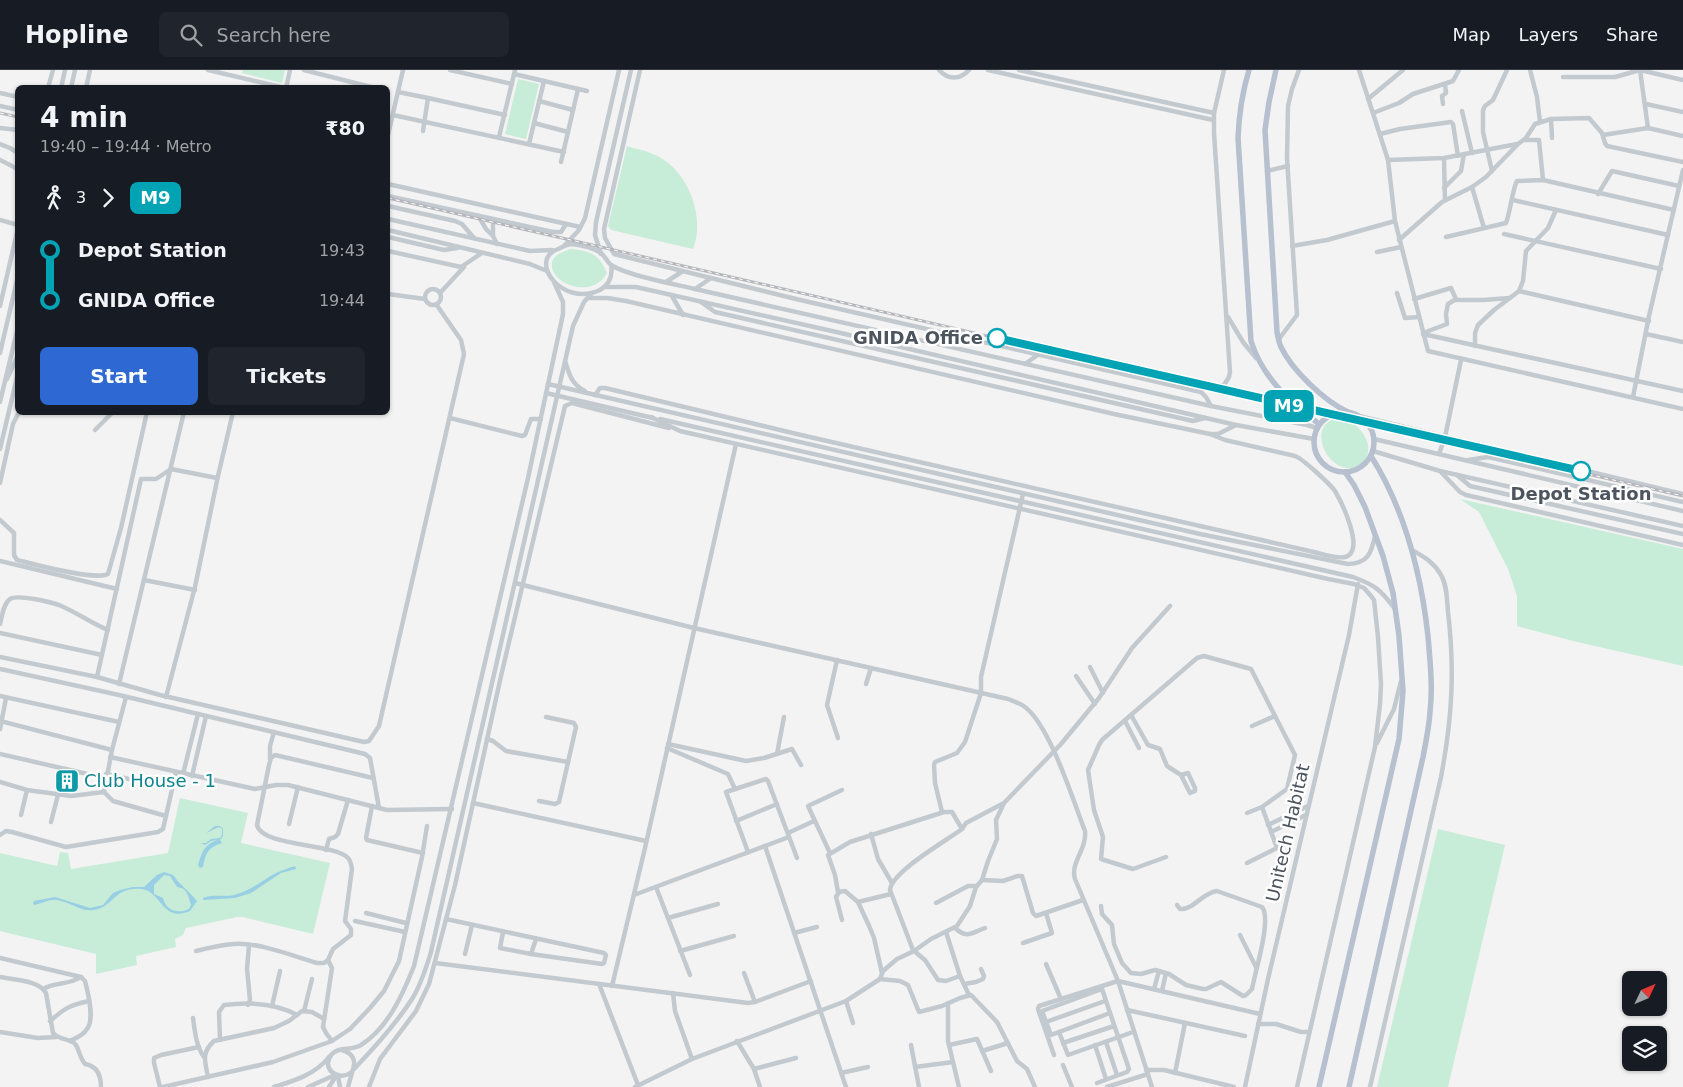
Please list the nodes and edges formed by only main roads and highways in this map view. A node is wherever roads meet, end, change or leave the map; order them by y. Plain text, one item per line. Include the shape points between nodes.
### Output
1 (1249, 70) edge
2 (1276, 70) edge
3 (1348, 412) junction
4 (1318, 426) junction
5 (1372, 454) junction
6 (1345, 472) junction
7 (1319, 1087) edge
8 (1349, 1087) edge

1 - 4 main road via 1242,96 1238,138 1251,341 1256,359 1268,377
2 - 3 main road via 1265,130 1280,346 1289,361 1325,398
3 - 4 main road via 1334,414
3 - 5 main road via 1368,424 1374,439
4 - 6 main road via 1314,439 1320,460 1336,471
5 - 6 main road via 1361,467
5 - 8 main road via 1412,550 1424,602 1430,663 1430,711 1423,757
6 - 7 main road via 1376,536 1393,593 1403,691 1398,739

